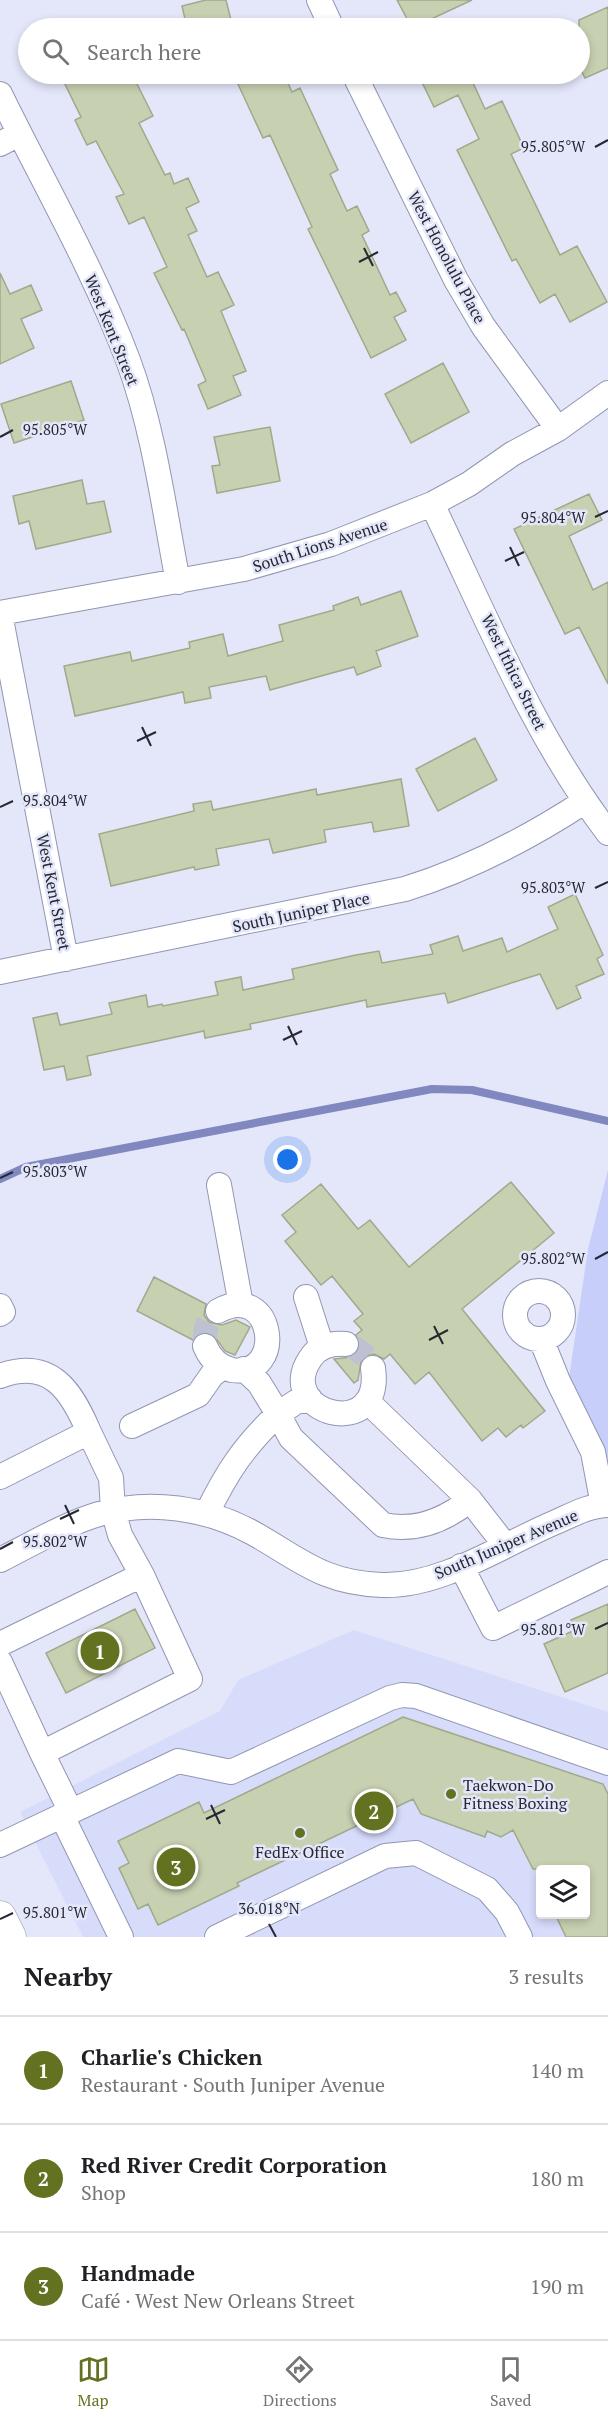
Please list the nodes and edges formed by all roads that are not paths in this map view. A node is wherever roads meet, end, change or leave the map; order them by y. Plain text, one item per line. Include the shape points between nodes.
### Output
1 (319, 0) edge
2 (328, 18) edge
3 (359, 84) edge
4 (0, 94) edge
5 (10, 139) edge
6 (608, 393) edge
7 (558, 429) junction
8 (432, 504) junction
9 (178, 582) junction
10 (0, 613) edge
11 (584, 802) junction
12 (608, 833) edge
13 (66, 959) junction
14 (0, 972) edge
15 (219, 1185) dead end
16 (306, 1297) dead end
17 (542, 1339) dead end
18 (346, 1344) tunnel mouth
19 (205, 1346) dead end
20 (322, 1347) junction
21 (233, 1368) junction
22 (373, 1368) dead end
23 (0, 1376) edge
24 (310, 1399) junction
25 (367, 1401) junction
26 (278, 1414) junction
27 (132, 1426) dead end
28 (89, 1432) junction
29 (0, 1477) edge
30 (470, 1500) junction
31 (606, 1505) edge
32 (113, 1510) junction
33 (207, 1513) junction
34 (505, 1545) junction
35 (0, 1560) edge
36 (461, 1566) junction
37 (608, 1572) edge
38 (142, 1575) junction
39 (0, 1644) edge
40 (0, 1662) edge
41 (42, 1753) junction
42 (608, 1763) edge
43 (67, 1814) junction
44 (0, 1845) edge
45 (0, 1917) edge
46 (10, 1937) edge
47 (121, 1937) edge
48 (217, 1937) edge
49 (520, 1937) edge

1 - 2 street
3 - 7 street, West Honolulu Place via 456,280 483,326
4 - 5 street, West Kent Street
5 - 9 street, West Kent Street via 105,304 129,363 146,422
6 - 7 street, South Lions Avenue
7 - 8 street, South Lions Avenue
8 - 9 street, South Lions Avenue via 331,544 244,569
8 - 11 street, West Ithica Street via 522,692
9 - 10 street, South Lions Avenue
10 - 13 street, West Kent Street
11 - 12 street, West Ithica Street
11 - 13 street, South Juniper Place via 494,855 405,890
13 - 14 street, South Juniper Place
15 - 21 street via 230,1308 252,1309 267,1325 269,1336 267,1348 254,1365
16 - 20 street
17 - 31 street via 593,1452
18 - 20 street
19 - 21 street via 214,1361
20 - 24 street via 312,1355 303,1377
21 - 26 street via 259,1383
21 - 27 street via 212,1376 198,1395
22 - 25 street via 375,1379
23 - 28 street via 23,1371 54,1379 69,1391
24 - 25 street via 318,1408 338,1415 359,1409
24 - 26 street via 296,1402
25 - 30 street
26 - 30 street via 291,1438 383,1525 397,1528 434,1521 452,1514
26 - 33 street via 235,1460
28 - 29 street
28 - 32 street via 111,1478
30 - 34 street
31 - 34 street, South Juniper Avenue via 580,1512
32 - 33 street, South Juniper Avenue via 147,1506
32 - 35 street, South Juniper Avenue via 80,1521
32 - 38 street via 120,1535
33 - 36 street, South Juniper Avenue via 254,1533 319,1573 348,1581 383,1585 417,1581
34 - 36 street, South Juniper Avenue
36 - 37 street via 493,1628
38 - 39 street
38 - 41 street via 190,1679
40 - 41 street
41 - 43 street
42 - 43 street via 416,1696 402,1695 231,1772 178,1761
43 - 44 street
43 - 47 street
45 - 46 main road
48 - 49 street via 385,1856 416,1853 488,1889 507,1912

